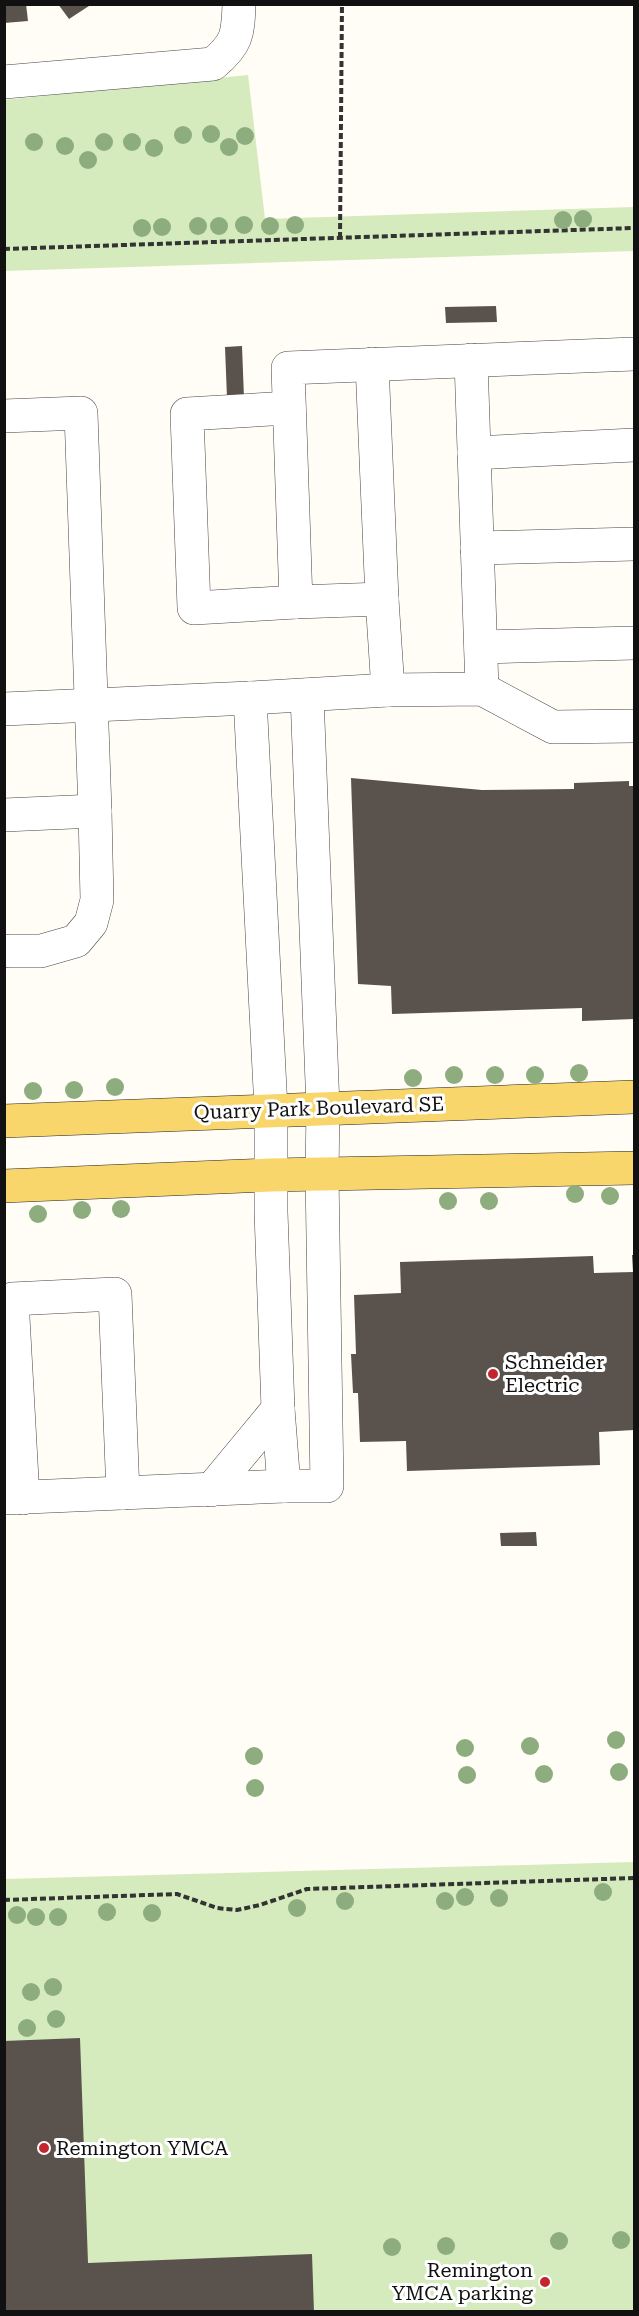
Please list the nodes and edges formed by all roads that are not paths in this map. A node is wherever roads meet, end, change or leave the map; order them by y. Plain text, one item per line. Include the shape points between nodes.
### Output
1 (239, 4) edge
2 (4, 82) edge
3 (634, 354) edge
4 (471, 360) junction
5 (372, 364) junction
6 (289, 408) junction
7 (4, 416) edge
8 (634, 445) edge
9 (474, 453) junction
10 (634, 544) edge
11 (477, 548) junction
12 (382, 599) junction
13 (296, 602) junction
14 (634, 643) edge
15 (481, 647) junction
16 (482, 689) junction
17 (388, 690) junction
18 (307, 695) junction
19 (250, 698) junction
20 (90, 705) junction
21 (4, 709) edge
22 (634, 726) edge
23 (95, 811) junction
24 (4, 815) edge
25 (10, 951) dead end
26 (634, 1097) edge
27 (323, 1108) junction
28 (271, 1109) junction
29 (4, 1121) edge
30 (634, 1168) edge
31 (322, 1174) junction
32 (270, 1176) junction
33 (4, 1186) edge
34 (278, 1409) junction
35 (284, 1486) junction
36 (212, 1490) junction
37 (123, 1494) junction
38 (14, 1498) edge

1 - 2 lane via 234,44 213,64
3 - 4 lane
4 - 5 lane
4 - 9 lane
5 - 6 lane via 288,368
5 - 12 lane
6 - 13 lane
6 - 13 lane via 187,414 187,425 194,608
7 - 20 lane via 81,413
8 - 9 lane
9 - 11 lane
10 - 11 lane
11 - 15 lane
12 - 13 lane
12 - 17 lane
14 - 15 lane
15 - 16 lane
16 - 17 lane
16 - 22 lane via 553,727
17 - 18 lane
18 - 19 lane
18 - 27 lane
19 - 20 lane
19 - 28 lane
20 - 21 lane
20 - 23 lane
23 - 24 lane
23 - 25 lane via 97,900 91,923 76,940 41,951
26 - 27 main road, Quarry Park Boulevard SE
27 - 28 main road, Quarry Park Boulevard SE
27 - 31 lane
28 - 29 main road, Quarry Park Boulevard SE
28 - 32 lane
30 - 31 main road
31 - 32 main road
31 - 35 lane via 327,1486
32 - 33 main road
32 - 34 lane
34 - 35 lane
34 - 36 lane
35 - 36 lane
36 - 37 lane
37 - 38 lane
37 - 38 lane via 115,1294 12,1299

